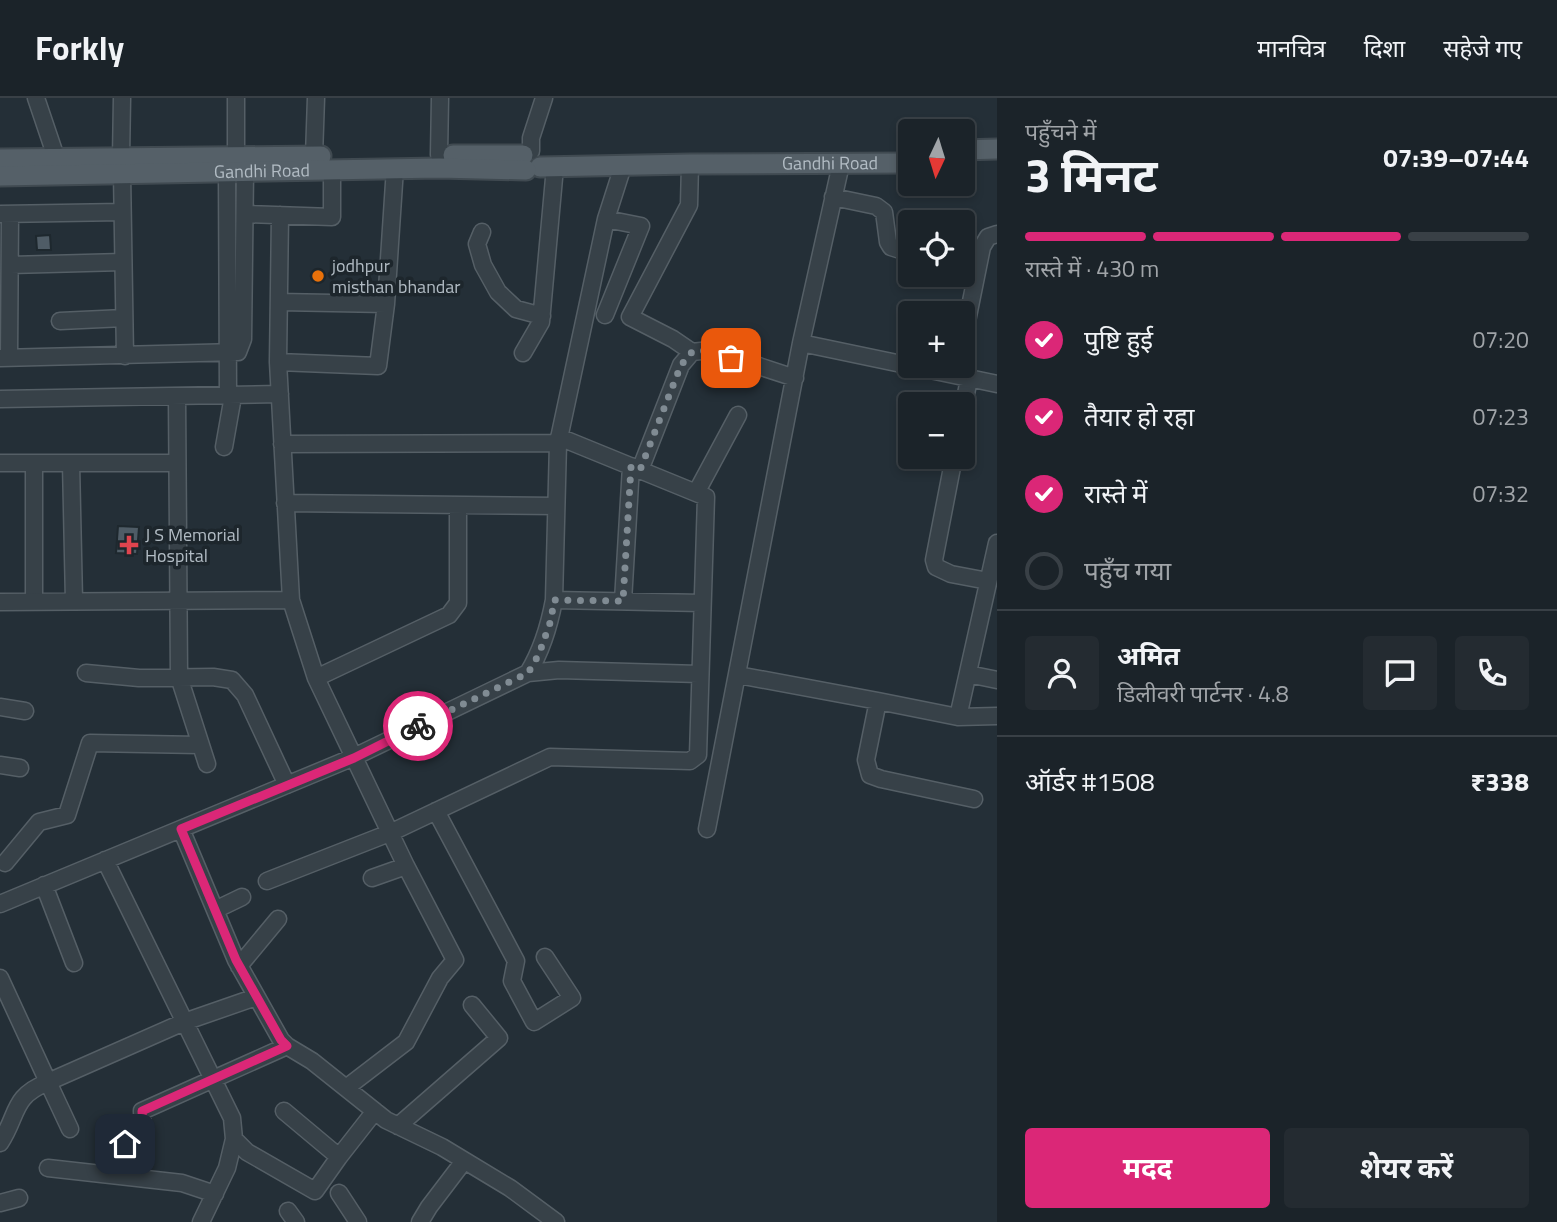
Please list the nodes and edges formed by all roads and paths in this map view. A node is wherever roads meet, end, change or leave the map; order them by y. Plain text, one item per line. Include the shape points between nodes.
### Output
1 (36, 98) edge
2 (122, 98) edge
3 (236, 98) edge
4 (316, 98) edge
5 (440, 98) edge
6 (544, 98) edge
7 (997, 149) edge
8 (975, 150) edge
9 (898, 151) edge
10 (439, 155) junction
11 (314, 156) junction
12 (0, 159) edge
13 (536, 161) junction
14 (975, 162) edge
15 (997, 162) edge
16 (898, 163) edge
17 (690, 164) junction
18 (841, 164) junction
19 (59, 166) junction
20 (121, 166) junction
21 (236, 166) junction
22 (623, 166) junction
23 (395, 168) junction
24 (332, 169) junction
25 (0, 176) edge
26 (833, 197) junction
27 (122, 212) junction
28 (5, 214) edge
29 (245, 214) junction
30 (280, 215) junction
31 (606, 219) junction
32 (482, 232) dead end
33 (997, 234) edge
34 (898, 249) edge
35 (975, 256) edge
36 (123, 262) junction
37 (9, 265) junction
38 (279, 302) junction
39 (386, 304) junction
40 (605, 315) dead end
41 (542, 316) junction
42 (124, 318) junction
43 (60, 321) dead end
44 (801, 343) junction
45 (692, 352) junction
46 (228, 353) junction
47 (523, 353) dead end
48 (125, 356) junction
49 (4, 358) edge
50 (898, 361) edge
51 (278, 362) junction
52 (975, 377) edge
53 (794, 379) junction
54 (997, 384) edge
55 (280, 394) junction
56 (230, 396) junction
57 (177, 397) junction
58 (0, 399) edge
59 (738, 415) dead end
60 (559, 440) junction
61 (282, 444) junction
62 (224, 447) dead end
63 (0, 463) edge
64 (34, 463) junction
65 (71, 463) junction
66 (177, 463) junction
67 (636, 468) junction
68 (952, 469) edge
69 (696, 493) junction
70 (285, 503) junction
71 (458, 505) junction
72 (556, 506) junction
73 (997, 543) edge
74 (988, 581) junction
75 (291, 600) junction
76 (554, 600) junction
77 (74, 601) junction
78 (179, 601) junction
79 (623, 601) junction
80 (0, 602) edge
81 (34, 602) junction
82 (702, 603) junction
83 (990, 610) edge
84 (86, 673) dead end
85 (528, 673) junction
86 (699, 674) junction
87 (968, 674) junction
88 (738, 675) junction
89 (179, 677) junction
90 (316, 678) junction
91 (997, 680) edge
92 (878, 701) junction
93 (0, 707) edge
94 (25, 711) dead end
95 (997, 716) edge
96 (958, 717) junction
97 (199, 745) junction
98 (354, 758) junction
99 (207, 764) dead end
100 (0, 765) edge
101 (20, 768) dead end
102 (287, 785) junction
103 (974, 799) dead end
104 (436, 811) junction
105 (181, 829) junction
106 (707, 830) dead end
107 (392, 832) junction
108 (105, 860) junction
109 (5, 863) dead end
110 (406, 866) junction
111 (372, 878) dead end
112 (267, 881) dead end
113 (44, 885) junction
114 (242, 897) dead end
115 (0, 904) edge
116 (215, 910) junction
117 (278, 919) dead end
118 (545, 957) dead end
119 (74, 963) dead end
120 (239, 966) junction
121 (0, 978) edge
122 (256, 997) junction
123 (472, 1005) dead end
124 (184, 1021) junction
125 (287, 1046) junction
126 (213, 1080) junction
127 (48, 1082) junction
128 (346, 1088) junction
129 (284, 1111) dead end
130 (375, 1111) junction
131 (398, 1126) junction
132 (70, 1129) dead end
133 (234, 1139) junction
134 (0, 1143) edge
135 (339, 1157) junction
136 (464, 1161) junction
137 (48, 1168) dead end
138 (115, 1175) junction
139 (339, 1193) dead end
140 (215, 1194) junction
141 (19, 1198) dead end
142 (0, 1203) edge
143 (201, 1222) edge
144 (358, 1222) edge
145 (421, 1222) edge
146 (556, 1222) edge

1 - 19 street
2 - 20 street
3 - 21 street
4 - 11 street
5 - 10 street
6 - 13 street via 531,138
7 - 8 main road
9 - 13 main road, Gandhi Road
10 - 11 main road, Gandhi Road
10 - 13 main road, Gandhi Road
11 - 21 main road, Gandhi Road
12 - 19 main road, Gandhi Road
13 - 22 main road, Gandhi Road
13 - 23 main road, Gandhi Road
13 - 41 street
14 - 15 main road
16 - 18 main road, Gandhi Road
17 - 18 main road, Gandhi Road
17 - 22 main road, Gandhi Road
17 - 45 street via 690,205 630,317
18 - 26 street
19 - 20 main road, Gandhi Road
19 - 25 main road, Gandhi Road
20 - 21 main road, Gandhi Road
20 - 27 street
21 - 24 main road, Gandhi Road
21 - 29 street
21 - 46 street
22 - 31 street
23 - 24 main road, Gandhi Road
23 - 39 street
24 - 30 street via 332,217
26 - 34 street via 884,212 888,242
26 - 44 street
27 - 28 street
27 - 36 street
28 - 37 street
29 - 30 street
29 - 46 street via 243,339 238,352
30 - 38 street
31 - 40 street via 641,226
31 - 60 street
32 - 41 street via 477,244 498,292 516,309
33 - 35 street via 988,237
36 - 37 street
36 - 42 street
37 - 49 street
38 - 39 street
38 - 51 street
39 - 51 street via 377,366
41 - 47 street
42 - 43 street
42 - 48 street
44 - 50 street
44 - 53 street
45 - 53 street via 710,350
45 - 67 street via 681,365
46 - 48 street
46 - 56 street
48 - 49 street
51 - 55 street
52 - 54 street
53 - 88 street
55 - 56 street
55 - 61 street
56 - 57 street
56 - 62 street
57 - 58 street
57 - 66 street
59 - 69 street
60 - 61 street
60 - 67 street
60 - 72 street
61 - 70 street
63 - 64 street
64 - 65 street
64 - 81 street
65 - 66 street
65 - 77 street
66 - 78 street
67 - 69 street
67 - 79 street
68 - 74 street via 936,567 951,575
69 - 82 street via 706,497
70 - 71 street
70 - 75 street
71 - 72 street
71 - 90 street via 458,603 449,615
72 - 76 street
73 - 74 street
74 - 83 street
75 - 78 street
75 - 90 street
76 - 79 street
76 - 85 street via 539,654
77 - 78 street
77 - 81 street
78 - 89 street
79 - 82 street
80 - 81 street
82 - 86 street
83 - 87 street
84 - 89 street
85 - 86 street
85 - 98 street
86 - 104 street via 698,755 690,761 550,757
87 - 91 street
87 - 96 street
88 - 92 street
88 - 106 street
89 - 97 street
89 - 102 street via 232,680 245,695
90 - 98 street
92 - 96 street
92 - 103 street via 866,760 870,775
93 - 94 street
95 - 96 street
97 - 99 street
97 - 109 street via 90,743 67,815 39,822
98 - 102 street
98 - 107 street
100 - 101 street
102 - 105 street
104 - 107 street
104 - 118 street via 516,961 512,981 534,1022 572,998
105 - 108 street
105 - 116 street
107 - 110 street
107 - 112 street
108 - 113 street
108 - 124 street
110 - 111 street
110 - 128 street via 455,961 440,978 406,1042
113 - 115 street
113 - 119 street
114 - 116 street
116 - 120 street
117 - 120 street
120 - 122 street
121 - 127 street
122 - 124 street
122 - 125 street
123 - 131 street via 499,1038
124 - 126 street
124 - 127 street
125 - 126 street
125 - 128 street
126 - 133 street via 232,1118
126 - 138 street via 142,1111 143,1131 125,1144
127 - 132 street
127 - 134 street via 30,1090 19,1102
128 - 130 street
129 - 135 street
130 - 131 street
130 - 135 street
131 - 136 street
133 - 135 street via 247,1152 315,1191
133 - 140 street
136 - 145 street
136 - 146 street
137 - 138 street
138 - 140 street via 182,1183
139 - 144 street
140 - 143 street
141 - 142 street

